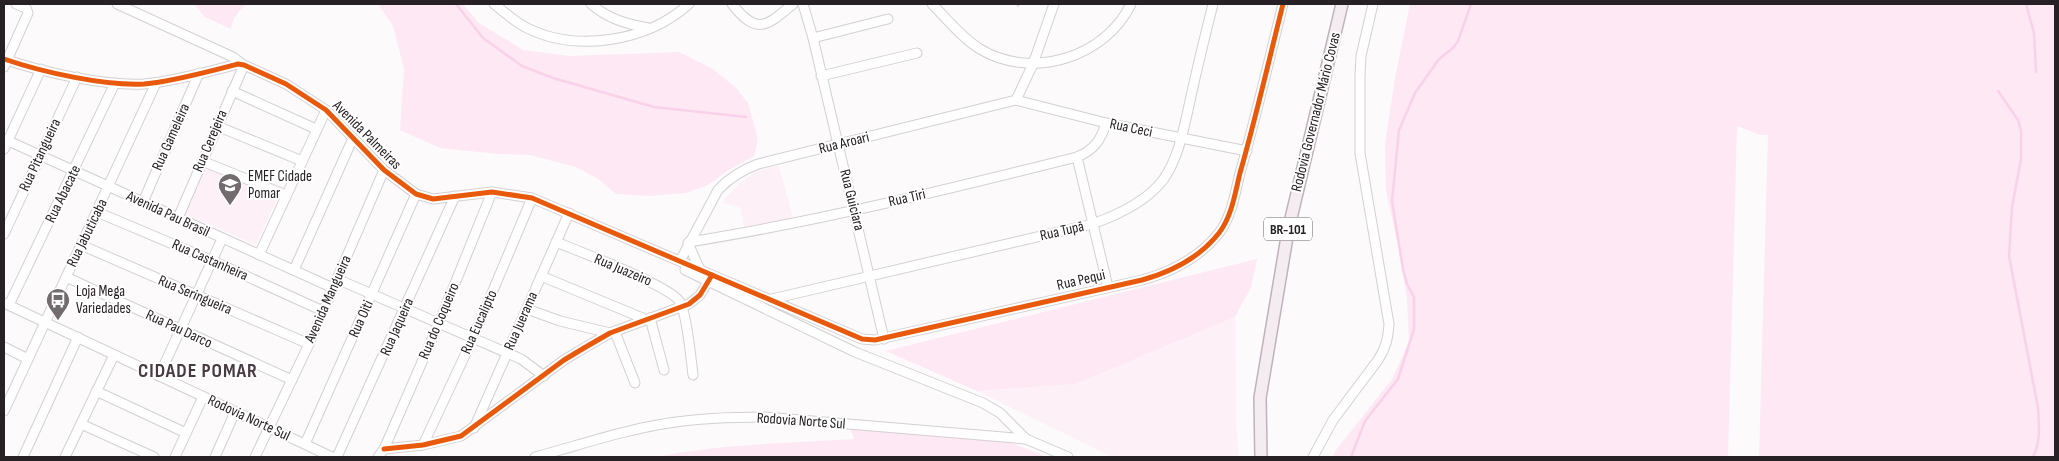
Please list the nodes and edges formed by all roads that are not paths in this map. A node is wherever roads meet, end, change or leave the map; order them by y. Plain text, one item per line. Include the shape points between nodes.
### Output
1 (16, 4) edge
2 (116, 4) edge
3 (494, 4) edge
4 (591, 4) edge
5 (689, 4) edge
6 (732, 4) edge
7 (793, 4) edge
8 (803, 4) edge
9 (932, 4) edge
10 (1054, 4) edge
11 (1131, 4) edge
12 (1213, 4) edge
13 (1283, 4) edge
14 (1342, 4) edge
15 (1373, 4) edge
16 (888, 19) dead end
17 (651, 29) junction
18 (813, 38) junction
19 (917, 53) dead end
20 (5, 62) edge
21 (1033, 64) junction
22 (243, 65) junction
23 (41, 69) junction
24 (199, 73) junction
25 (821, 76) junction
26 (77, 77) junction
27 (115, 83) junction
28 (156, 83) junction
29 (232, 91) junction
30 (1016, 100) junction
31 (326, 110) junction
32 (1106, 123) junction
33 (217, 126) junction
34 (316, 129) junction
35 (354, 138) junction
36 (1181, 139) junction
37 (5, 143) edge
38 (838, 144) junction
39 (1247, 151) junction
40 (39, 155) junction
41 (1077, 157) junction
42 (202, 161) junction
43 (302, 161) junction
44 (75, 170) junction
45 (384, 170) junction
46 (109, 186) junction
47 (492, 192) junction
48 (416, 194) junction
49 (286, 195) junction
50 (455, 196) junction
51 (532, 198) junction
52 (143, 202) junction
53 (854, 209) junction
54 (97, 212) junction
55 (569, 213) junction
56 (178, 218) junction
57 (1092, 224) junction
58 (4, 234) edge
59 (222, 239) junction
60 (556, 242) junction
61 (688, 242) junction
62 (81, 245) junction
63 (259, 255) junction
64 (213, 261) junction
65 (680, 261) junction
66 (294, 270) junction
67 (700, 270) junction
68 (541, 276) junction
69 (870, 276) junction
70 (66, 277) junction
71 (710, 278) junction
72 (335, 284) junction
73 (1108, 287) junction
74 (372, 295) junction
75 (197, 296) junction
76 (771, 299) junction
77 (7, 304) edge
78 (683, 308) junction
79 (527, 309) junction
80 (405, 310) junction
81 (323, 311) junction
82 (648, 319) junction
83 (45, 322) junction
84 (439, 323) junction
85 (181, 330) junction
86 (612, 332) junction
87 (78, 337) junction
88 (473, 338) junction
89 (884, 339) junction
90 (309, 344) junction
91 (4, 347) edge
92 (507, 353) junction
93 (114, 355) junction
94 (28, 358) junction
95 (664, 370) dead end
96 (694, 375) dead end
97 (159, 376) junction
98 (544, 376) junction
99 (292, 380) junction
100 (635, 383) dead end
101 (8, 390) edge
102 (96, 391) junction
103 (203, 397) junction
104 (4, 411) edge
105 (235, 412) junction
106 (81, 424) junction
107 (270, 427) junction
108 (473, 428) junction
109 (186, 433) junction
110 (1026, 439) junction
111 (305, 444) junction
112 (423, 445) junction
113 (384, 449) junction
114 (23, 457) edge
115 (65, 457) edge
116 (154, 457) edge
117 (175, 457) edge
118 (215, 457) edge
119 (255, 457) edge
120 (332, 457) edge
121 (338, 457) edge
122 (378, 457) edge
123 (535, 457) edge
124 (1068, 457) edge
125 (1261, 457) edge
126 (1313, 457) edge

1 - 20 street via 26,8 28,13
2 - 22 street, Avenida Palmeiras via 233,57
3 - 17 street via 524,26 544,35 569,40 609,39
4 - 17 street via 614,20
5 - 17 street
6 - 7 street via 753,23 761,25 772,22
8 - 18 street, Rua Guiciara
9 - 21 street via 978,48 1008,61
10 - 21 street
11 - 21 street via 1119,25 1099,42 1067,58
12 - 36 street, Rua Tupã
13 - 39 street, Rua Pequi
14 - 125 main road, Rodovia Governador Mário Covas / BR-101 via 1288,231 1260,398
15 - 126 street via 1360,76 1360,153 1389,324 1388,339 1378,360 1333,420
16 - 18 street
18 - 25 street, Rua Guiciara
19 - 25 street
20 - 23 street
21 - 30 street
22 - 24 street
22 - 29 street, Rua Cerejeira
22 - 31 street, Avenida Palmeiras via 286,84
23 - 26 street
23 - 37 street
24 - 28 street
24 - 52 street, Rua Gameleira
25 - 38 street, Rua Guiciara
26 - 27 street
26 - 40 street, Rua Pitangueira
27 - 28 street
27 - 44 street, Rua Abacate
28 - 46 street, Rua Jabuticaba
29 - 33 street, Rua Cerejeira
29 - 34 street
30 - 32 street, Rua Ceci
30 - 38 street, Rua Aroari
31 - 34 street
31 - 35 street, Avenida Palmeiras
32 - 36 street, Rua Ceci
32 - 41 street, Rua Tiri via 1096,145
33 - 42 street, Rua Cerejeira
33 - 43 street
34 - 43 street
35 - 45 street, Avenida Palmeiras
35 - 66 street
36 - 39 street, Rua Ceci
36 - 57 street, Rua Tupã via 1169,171 1154,189 1124,210
37 - 40 street, Avenida Pau Brasil
38 - 53 street, Rua Guiciara
38 - 61 street, Rua Aroari via 758,164 736,174 718,190
39 - 73 street, Rua Pequi via 1228,217 1208,245 1182,264 1155,277
40 - 44 street, Avenida Pau Brasil
40 - 58 street, Rua Pitangueira
41 - 53 street, Rua Tiri
41 - 57 street
42 - 49 street
42 - 56 street, Rua Cerejeira
43 - 49 street
44 - 46 street, Avenida Pau Brasil
44 - 77 street, Rua Abacate
45 - 48 street, Avenida Palmeiras
45 - 72 street, Avenida Mangueira
46 - 52 street, Avenida Pau Brasil
46 - 54 street, Rua Jabuticaba
47 - 50 street, Avenida Palmeiras
47 - 51 street, Avenida Palmeiras
47 - 84 street, Rua do Coqueiro
48 - 50 street, Avenida Palmeiras via 433,199
48 - 74 street, Rua Oiti
49 - 63 street
50 - 80 street, Rua Jaqueira
51 - 55 street, Avenida Palmeiras
51 - 88 street, Rua Eucalipto
52 - 56 street, Avenida Pau Brasil
53 - 61 street, Rua Tiri via 772,228
53 - 69 street, Rua Guiciara
54 - 62 street, Rua Jabuticaba
54 - 64 street, Rua Castanheira
55 - 60 street, Rua Juerama
55 - 65 street, Avenida Palmeiras
56 - 59 street, Avenida Pau Brasil
57 - 69 street, Rua Tupã
57 - 73 street
59 - 63 street, Avenida Pau Brasil
59 - 64 street
60 - 68 street, Rua Juerama
60 - 78 street, Rua Juazeiro via 662,288 677,298
61 - 65 street, Rua Aroari
61 - 67 street
62 - 70 street, Rua Jabuticaba
62 - 75 street, Rua Seringueira
63 - 66 street, Avenida Pau Brasil
64 - 75 street
64 - 81 street, Rua Castanheira
65 - 67 street
65 - 71 street via 684,269
66 - 72 street, Avenida Pau Brasil
67 - 71 street
68 - 79 street, Rua Juerama
68 - 82 street
69 - 76 street, Rua Tupã
69 - 89 street, Rua Guiciara
70 - 83 street, Rua Jabuticaba
70 - 85 street, Rua Pau Darco
71 - 76 street, Rua Pequi
71 - 78 street via 694,300
71 - 110 street via 854,352 983,403 1000,413
72 - 74 street, Avenida Pau Brasil
72 - 81 street, Avenida Mangueira
73 - 89 street, Rua Pequi
74 - 80 street, Avenida Pau Brasil
74 - 111 street, Rua Oiti
75 - 85 street
75 - 90 street, Rua Seringueira
76 - 89 street, Rua Pequi via 862,338
77 - 83 street, Rodovia Norte Sul
78 - 82 street
78 - 96 street
79 - 86 street via 560,321
79 - 92 street, Rua Juerama
80 - 84 street, Avenida Pau Brasil
80 - 121 street, Rua Jaqueira
81 - 90 street, Avenida Mangueira
82 - 86 street
82 - 95 street
83 - 87 street, Rodovia Norte Sul
83 - 94 street, Rua Jabuticaba
84 - 88 street, Avenida Pau Brasil
84 - 113 street, Rua do Coqueiro
85 - 97 street
85 - 99 street, Rua Pau Darco
86 - 98 street via 564,360
86 - 100 street
87 - 93 street, Rodovia Norte Sul
87 - 114 street
88 - 92 street, Avenida Pau Brasil
88 - 112 street, Rua Eucalipto
90 - 99 street, Avenida Mangueira
91 - 94 street
92 - 98 street, Avenida Pau Brasil
92 - 108 street, Rua Juerama
93 - 97 street, Rodovia Norte Sul
93 - 102 street
94 - 101 street, Rua Jabuticaba
97 - 103 street, Rodovia Norte Sul
98 - 108 street
99 - 107 street, Avenida Mangueira
101 - 104 street, Rua Jabuticaba
102 - 106 street
102 - 109 street
103 - 105 street, Rodovia Norte Sul
103 - 109 street
105 - 107 street, Rodovia Norte Sul
105 - 118 street
106 - 115 street
106 - 116 street
107 - 111 street, Rodovia Norte Sul
107 - 119 street, Avenida Mangueira
108 - 112 street via 455,438
109 - 117 street
110 - 123 street, Rodovia Norte Sul via 764,417 729,417 667,423
110 - 124 street, Rodovia Norte Sul
111 - 120 street, Rodovia Norte Sul
112 - 113 street
113 - 122 street

